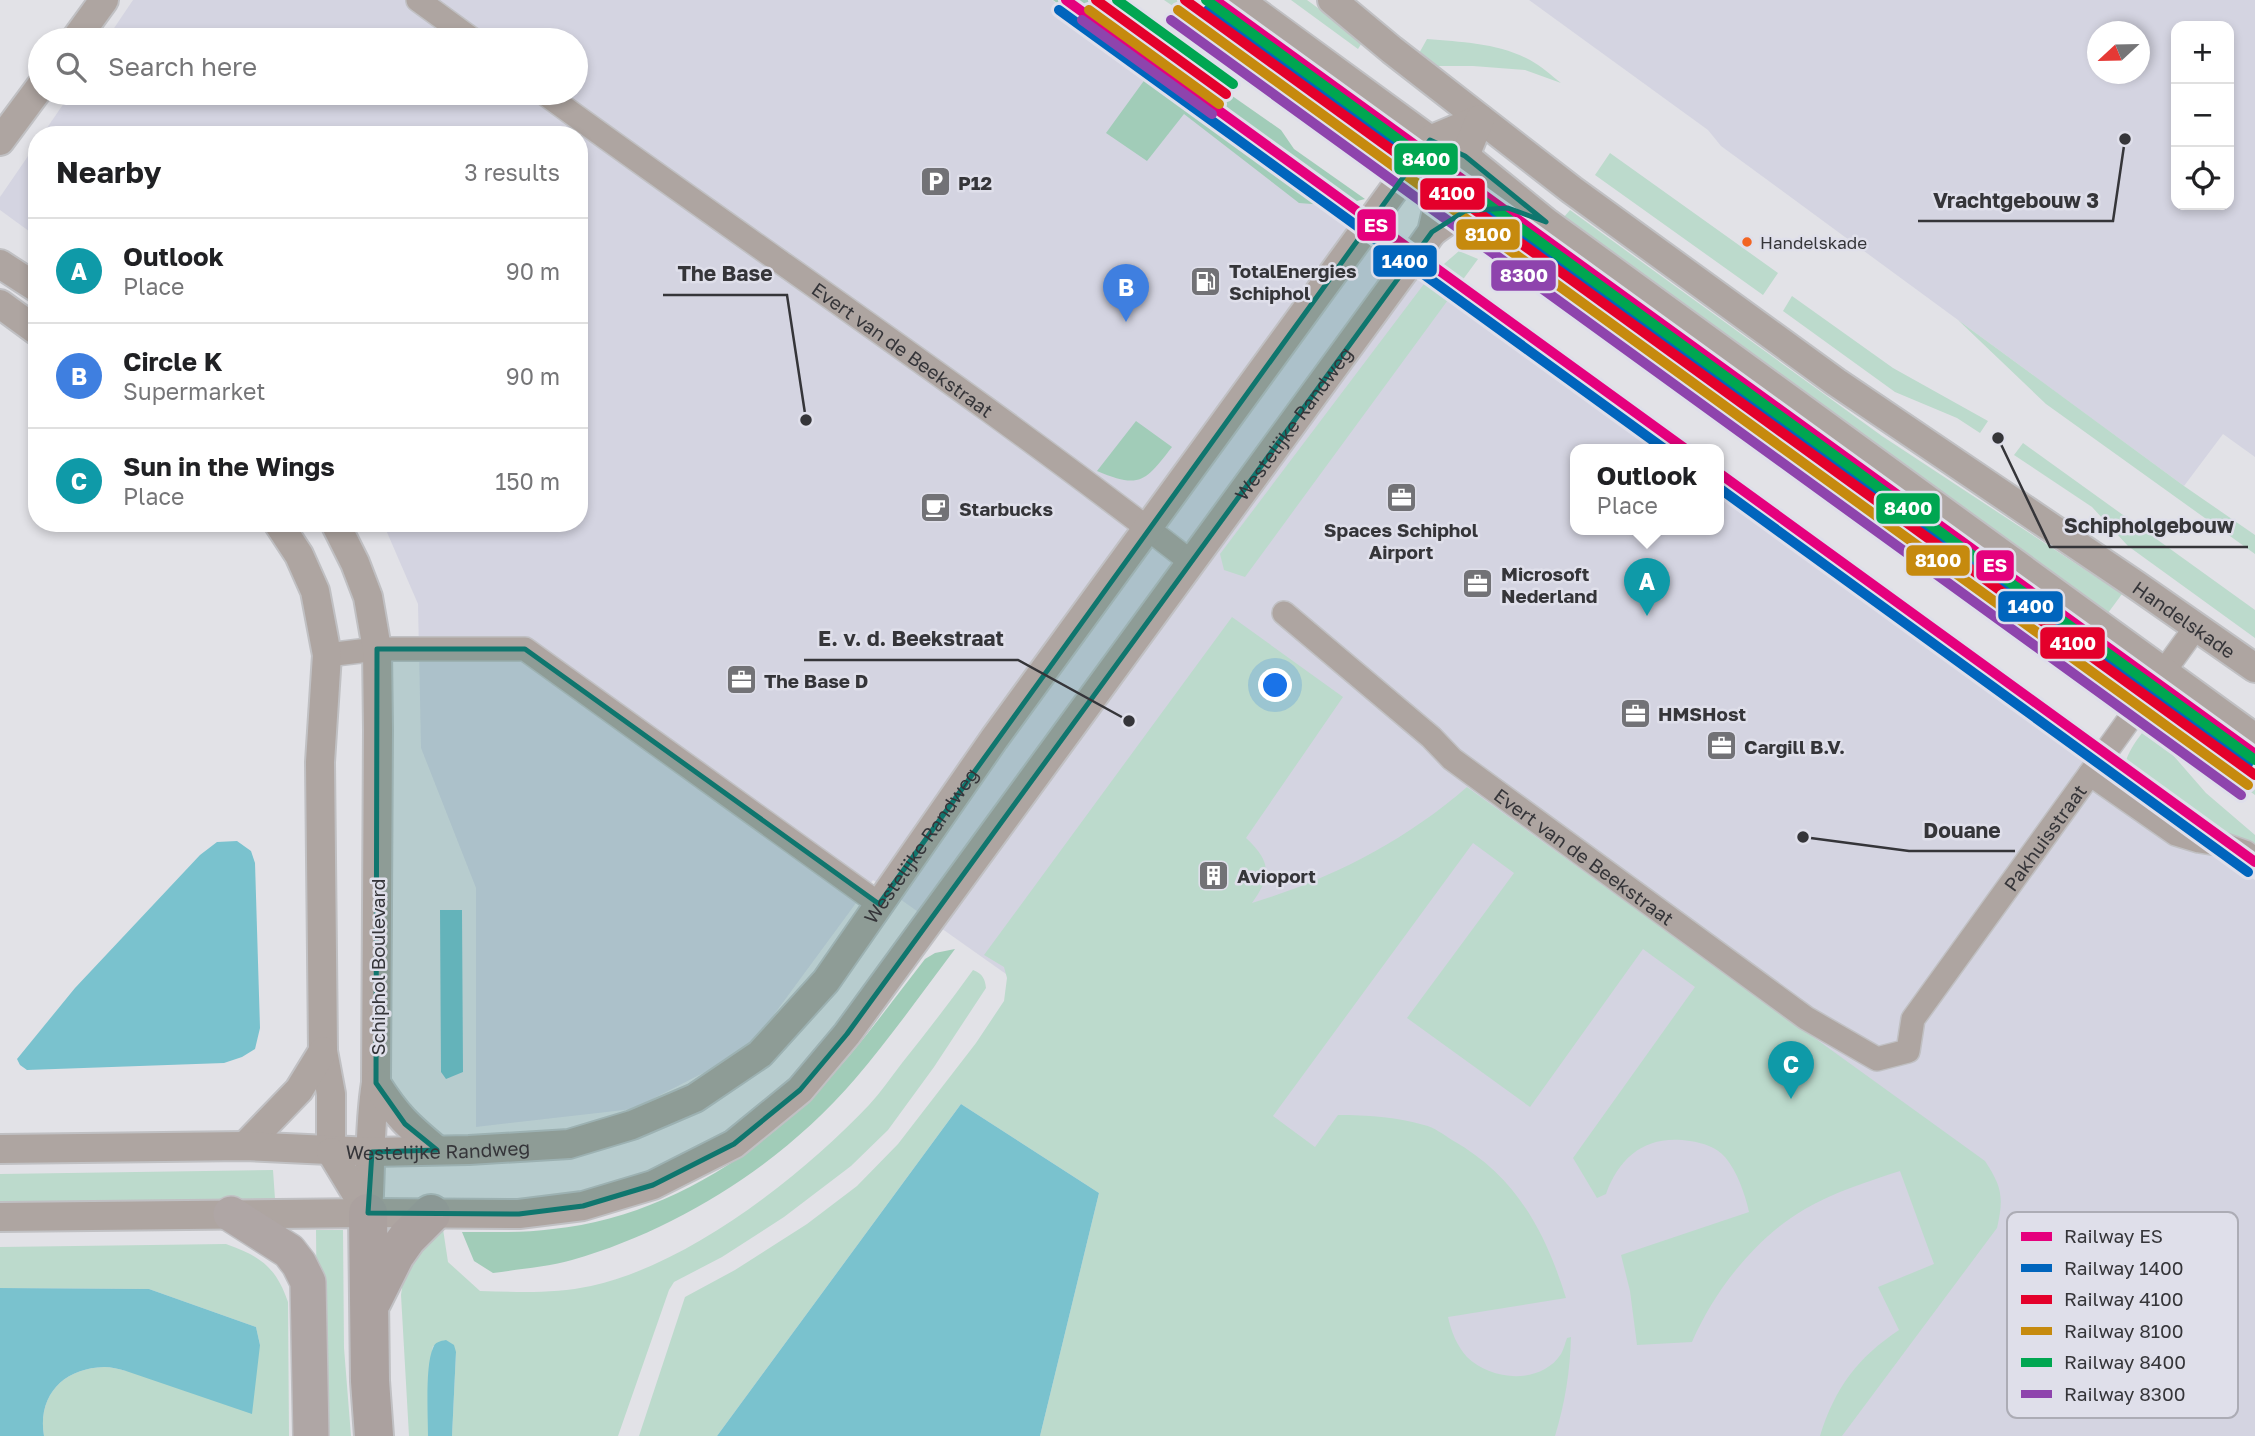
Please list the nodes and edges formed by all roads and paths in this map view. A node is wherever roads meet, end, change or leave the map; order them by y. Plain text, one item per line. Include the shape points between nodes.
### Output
1 (104, 0) edge
2 (418, 0) edge
3 (1239, 0) edge
4 (1332, 0) edge
5 (84, 28) edge
6 (456, 28) edge
7 (28, 103) edge
8 (560, 105) edge
9 (1480, 119) junction
10 (1430, 140) junction
11 (0, 141) edge
12 (1465, 156) junction
13 (1546, 222) junction
14 (1432, 232) junction
15 (0, 264) edge
16 (28, 282) edge
17 (0, 304) edge
18 (28, 324) edge
19 (1148, 528) junction
20 (284, 532) edge
21 (340, 532) edge
22 (1191, 562) junction
23 (1284, 612) dead end
24 (2196, 627) junction
25 (377, 649) junction
26 (327, 655) junction
27 (2255, 668) edge
28 (2163, 671) junction
29 (2255, 738) edge
30 (2090, 774) junction
31 (2255, 859) edge
32 (879, 904) junction
33 (323, 1051) junction
34 (1908, 1051) joint
35 (376, 1083) junction
36 (245, 1146) junction
37 (0, 1150) edge
38 (437, 1150) junction
39 (331, 1152) junction
40 (372, 1152) junction
41 (368, 1213) junction
42 (231, 1214) junction
43 (431, 1214) junction
44 (0, 1217) edge
45 (370, 1305) junction
46 (311, 1436) edge
47 (374, 1436) edge

1 - 5 street
2 - 6 street
3 - 10 street
4 - 9 street, Handelskade
7 - 11 street
8 - 19 street, Evert van de Beekstraat via 946,378
9 - 10 street
9 - 12 street, Westelijke Randweg
9 - 24 street, Handelskade via 1836,382
10 - 12 street
10 - 19 street, Westelijke Randweg
12 - 13 street
12 - 14 street, Westelijke Randweg via 1438,205
13 - 14 street, Westelijke Randweg via 1508,208 1488,208 1465,211
13 - 28 street
14 - 22 street, Westelijke Randweg
15 - 16 street
17 - 18 street
19 - 22 street, Evert van de Beekstraat
19 - 32 street, Westelijke Randweg
20 - 26 street via 315,590
21 - 25 street, Schiphol Boulevard via 368,597
22 - 43 street, Westelijke Randweg via 847,1034 800,1090 734,1144 653,1185 583,1206 519,1214
23 - 34 street, Evert van de Beekstraat via 1452,759 1806,1018 1877,1059
24 - 27 street, Handelskade
24 - 28 street, Pakhuisstraat
25 - 26 street
25 - 32 street via 525,649
25 - 35 street, Schiphol Boulevard
26 - 33 street via 320,762
28 - 29 street
28 - 30 street, Pakhuisstraat
30 - 31 street via 2176,834 2225,845
30 - 34 street, Pakhuisstraat via 1913,1019
32 - 38 street, Westelijke Randweg via 826,981 760,1054 695,1098 632,1125 569,1144
33 - 36 street via 299,1090
33 - 39 street via 331,1094
35 - 38 street via 405,1124
35 - 40 street, Schiphol Boulevard
36 - 37 street, Westelijke Randweg
36 - 39 street, Westelijke Randweg
38 - 40 street, Westelijke Randweg
39 - 40 street, Westelijke Randweg
39 - 41 street
40 - 41 street, Schiphol Boulevard
41 - 42 street, Westelijke Randweg
41 - 43 street, Westelijke Randweg
41 - 45 highway
42 - 44 street, Westelijke Randweg
42 - 46 main road via 289,1251 308,1282
43 - 45 highway via 395,1255
45 - 47 highway

